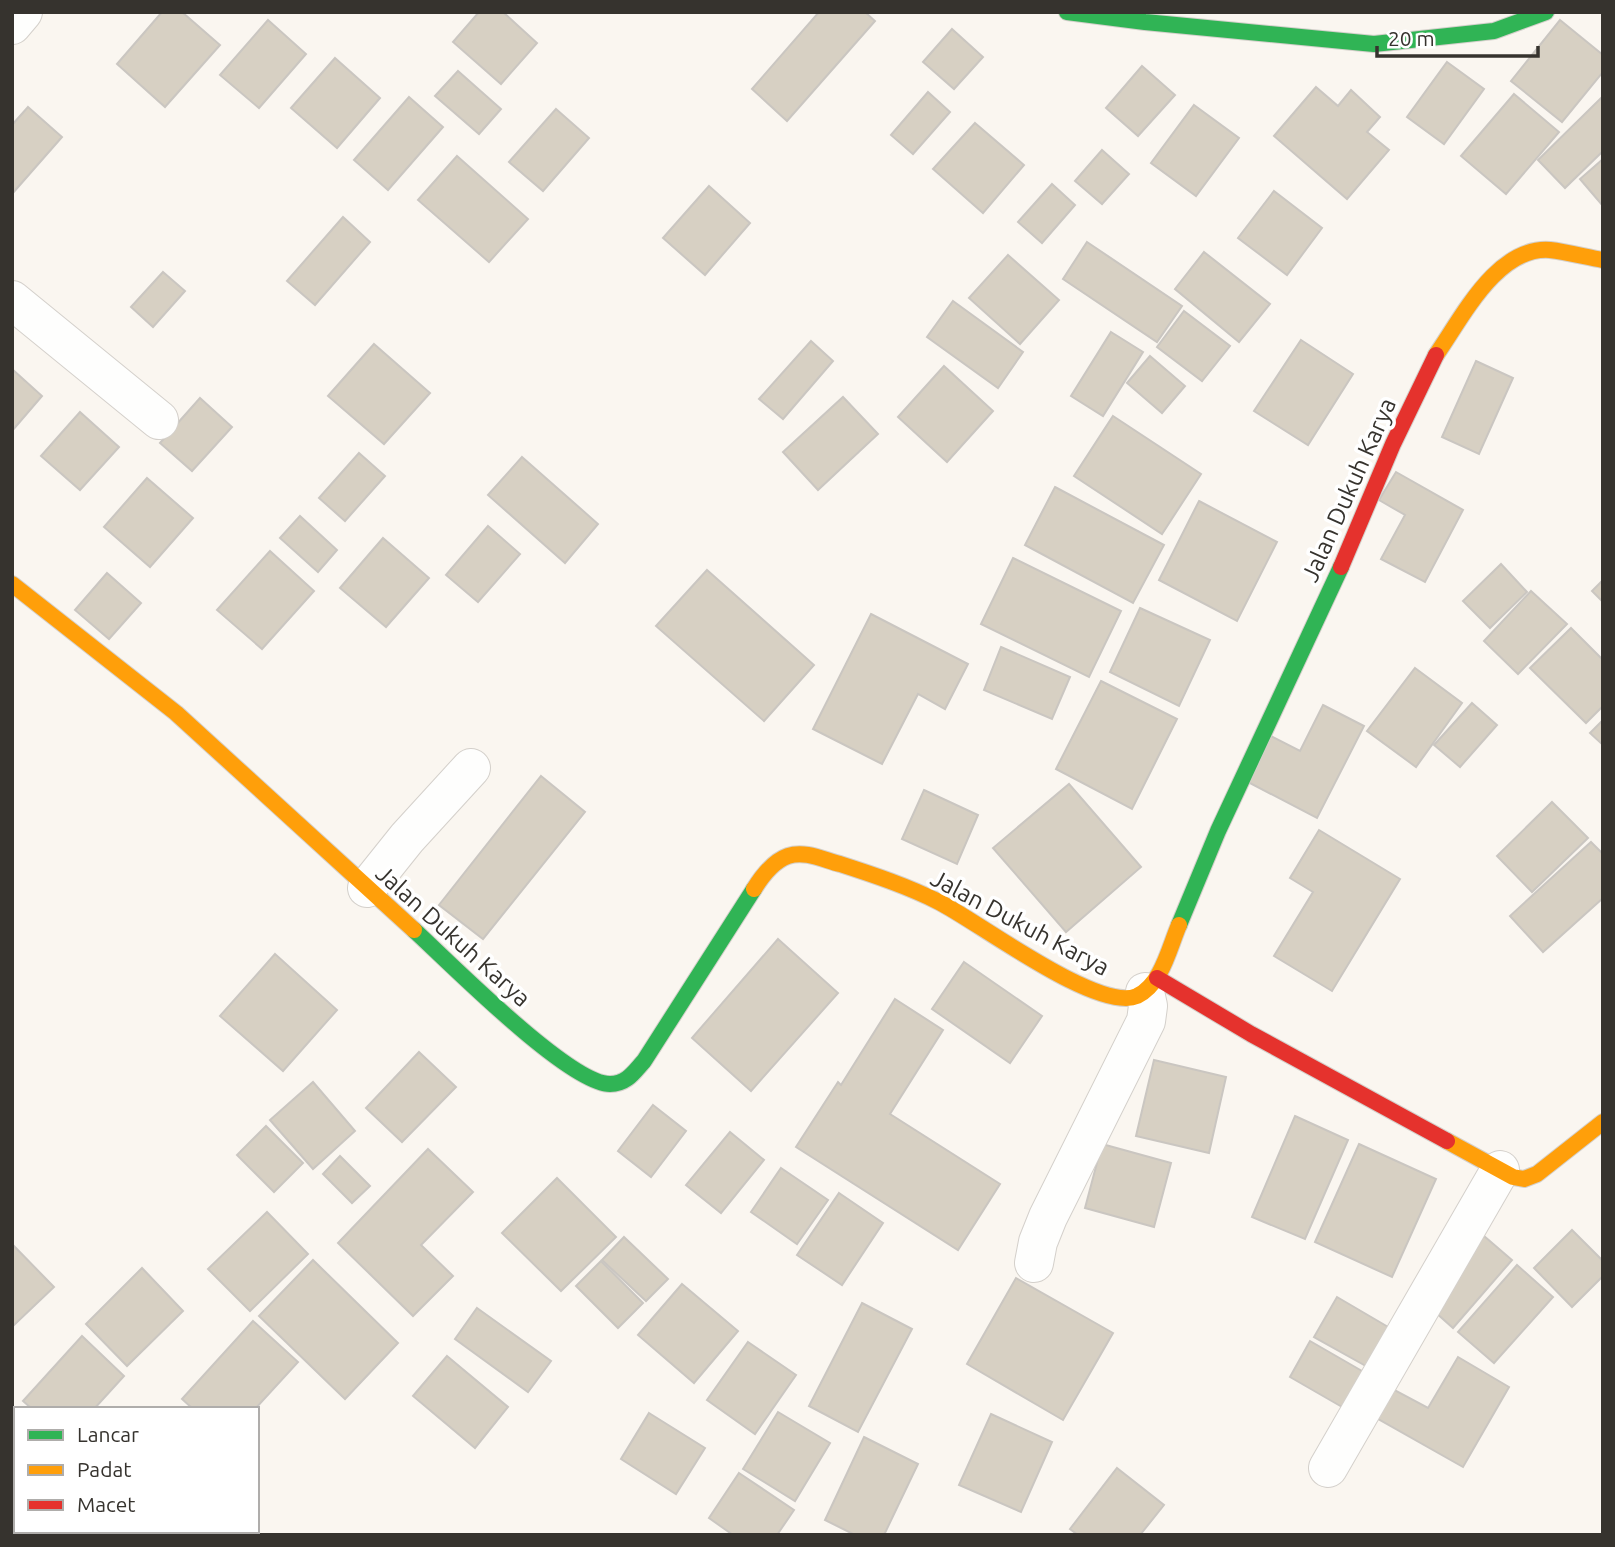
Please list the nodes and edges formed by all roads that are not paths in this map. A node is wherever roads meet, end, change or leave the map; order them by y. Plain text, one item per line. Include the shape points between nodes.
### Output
1 (23, 12) edge
2 (1067, 12) edge
3 (1546, 12) edge
4 (12, 25) edge
5 (1603, 260) edge
6 (12, 300) edge
7 (159, 420) dead end
8 (12, 584) edge
9 (471, 768) dead end
10 (366, 888) junction
11 (1151, 985) junction
12 (1603, 1122) edge
13 (1500, 1170) junction
14 (1034, 1263) dead end
15 (1328, 1468) dead end

1 - 4 street
2 - 3 street via 1374,44 1494,31
5 - 11 street, Jalan Dukuh Karya via 1548,250 1515,258 1489,280 1433,360
6 - 7 street
8 - 10 street, Jalan Dukuh Karya via 176,713
9 - 10 street
10 - 11 street, Jalan Dukuh Karya via 537,1042 602,1085 626,1081 645,1061 758,883 778,861 792,855 870,873 951,908 1082,986 1128,999
11 - 13 street via 1251,1034
11 - 14 street via 1146,1021 1053,1206
12 - 13 street via 1537,1174 1524,1179
13 - 15 street

